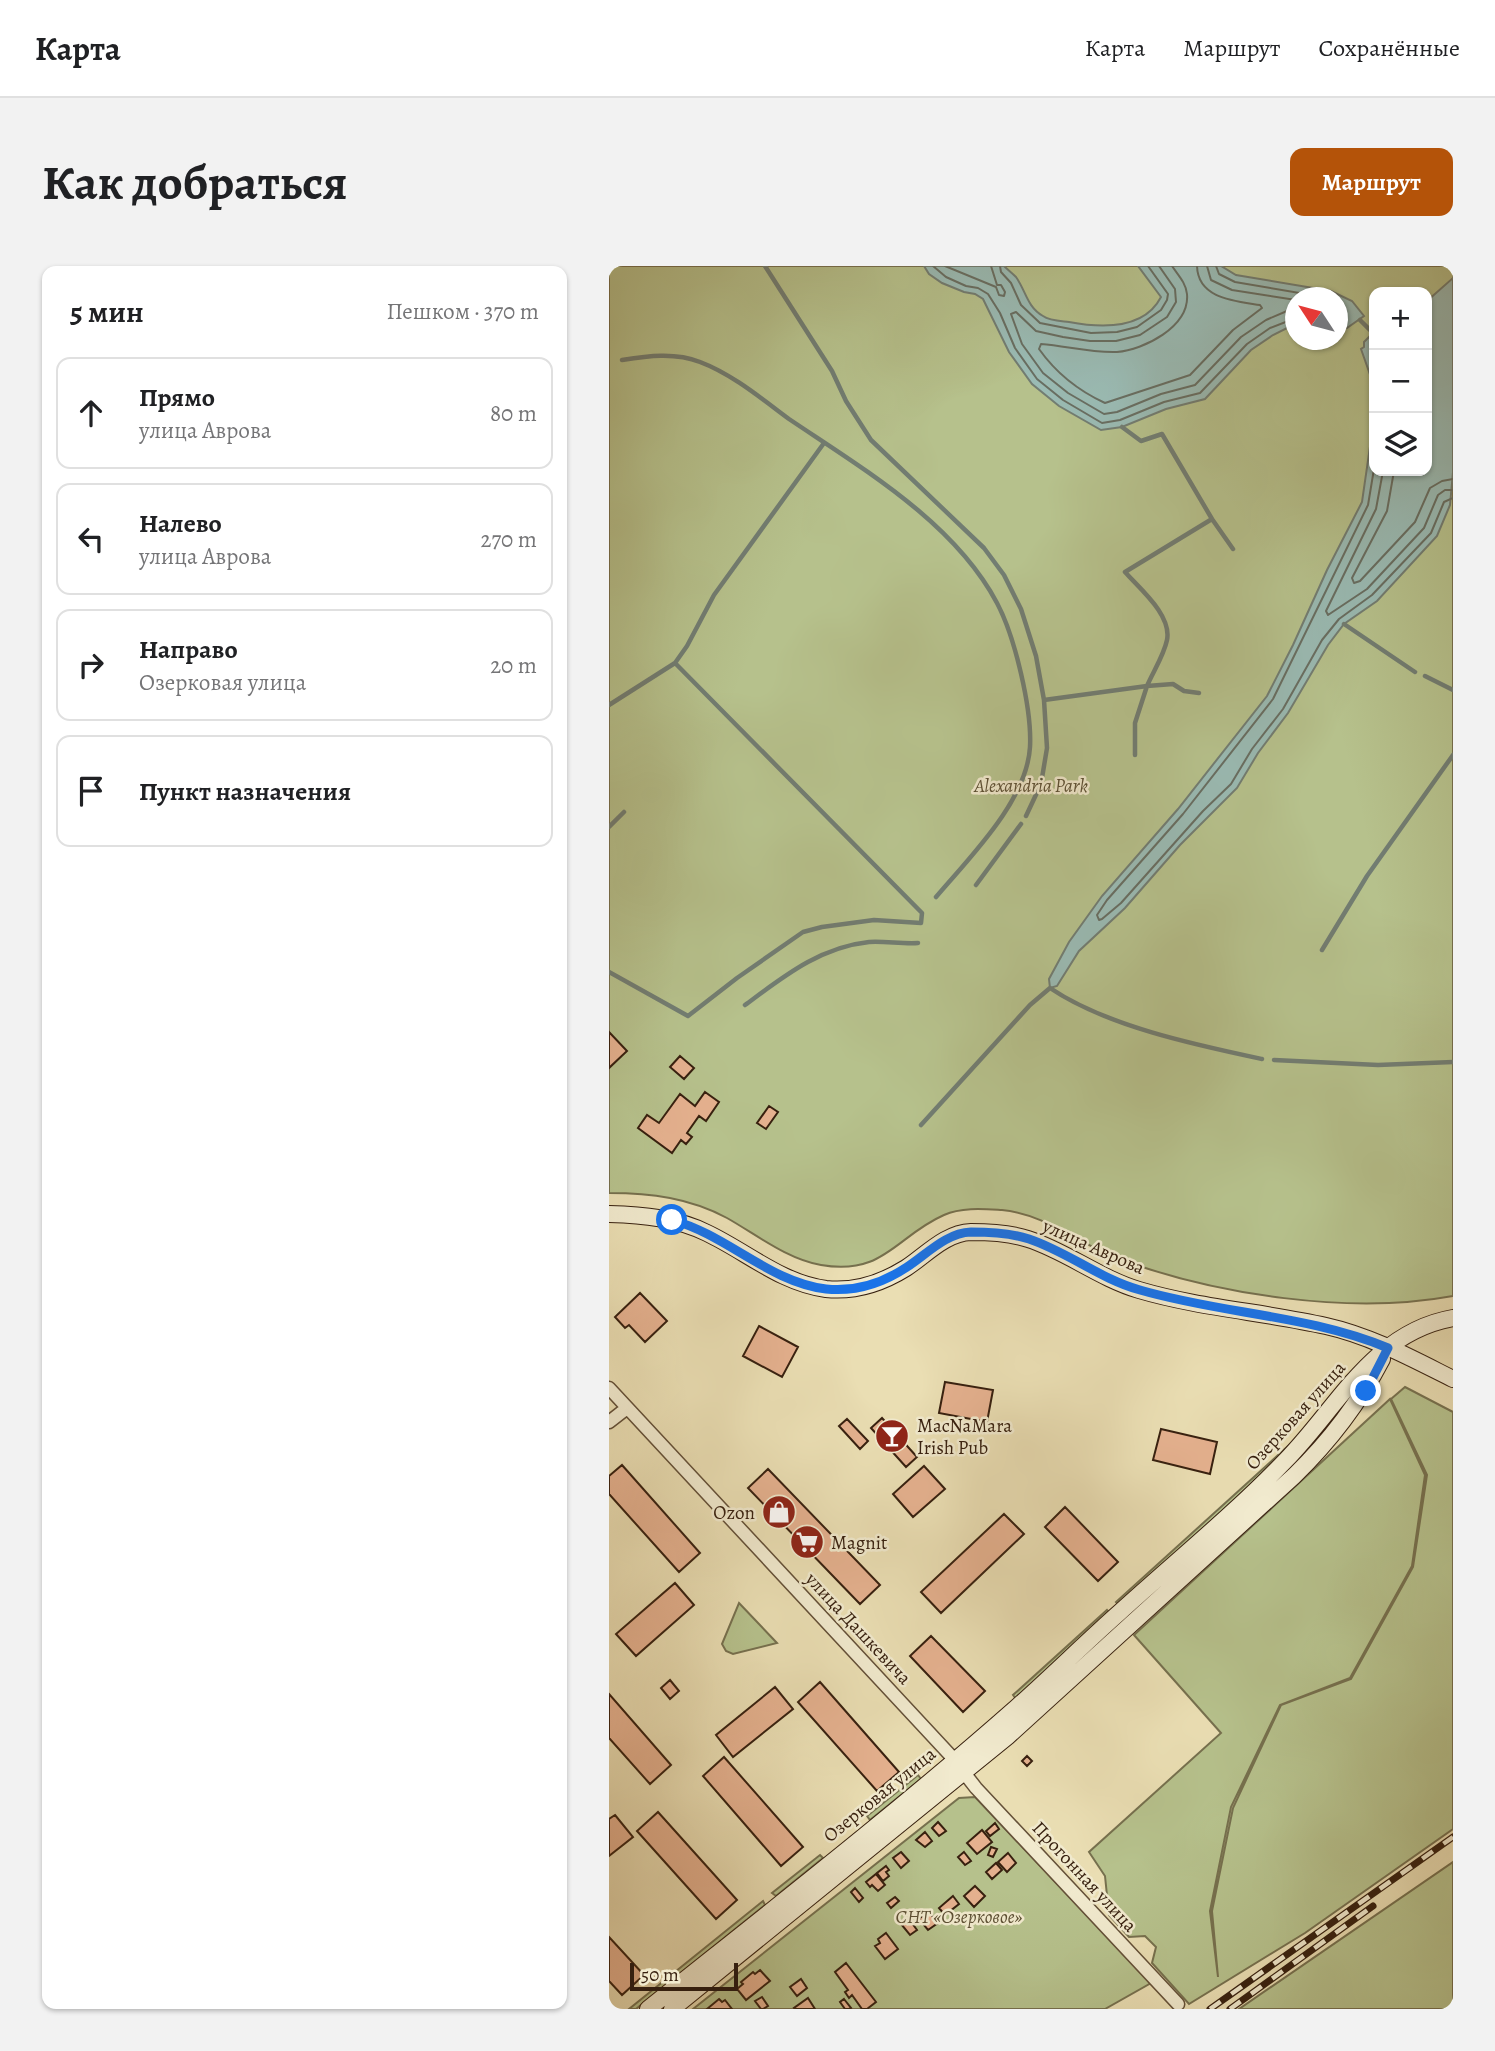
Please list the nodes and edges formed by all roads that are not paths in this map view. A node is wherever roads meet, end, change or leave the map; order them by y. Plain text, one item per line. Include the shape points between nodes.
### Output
1 (609, 1214) edge
2 (1453, 1318) edge
3 (1388, 1348) junction
4 (1453, 1379) edge
5 (609, 1388) edge
6 (627, 1408) junction
7 (609, 1422) edge
8 (960, 1766) junction
9 (1178, 2004) dead end
10 (648, 2009) edge
11 (672, 2009) edge

1 - 3 street, улица Аврова via 660,1218 696,1228 788,1278 828,1289 865,1287 886,1280 967,1232 1001,1233 1029,1239 1137,1289 1234,1312 1326,1326
2 - 3 street via 1412,1330
3 - 4 street, улица Аврова
3 - 8 street, Озерковая улица via 1366,1391 1310,1461 1007,1737
5 - 6 street, улица Дашкевича
6 - 7 street
6 - 8 street, улица Дашкевича
8 - 9 street, Прогонная улица
8 - 10 street, Озерковая улица
8 - 11 street, Озерковая улица

